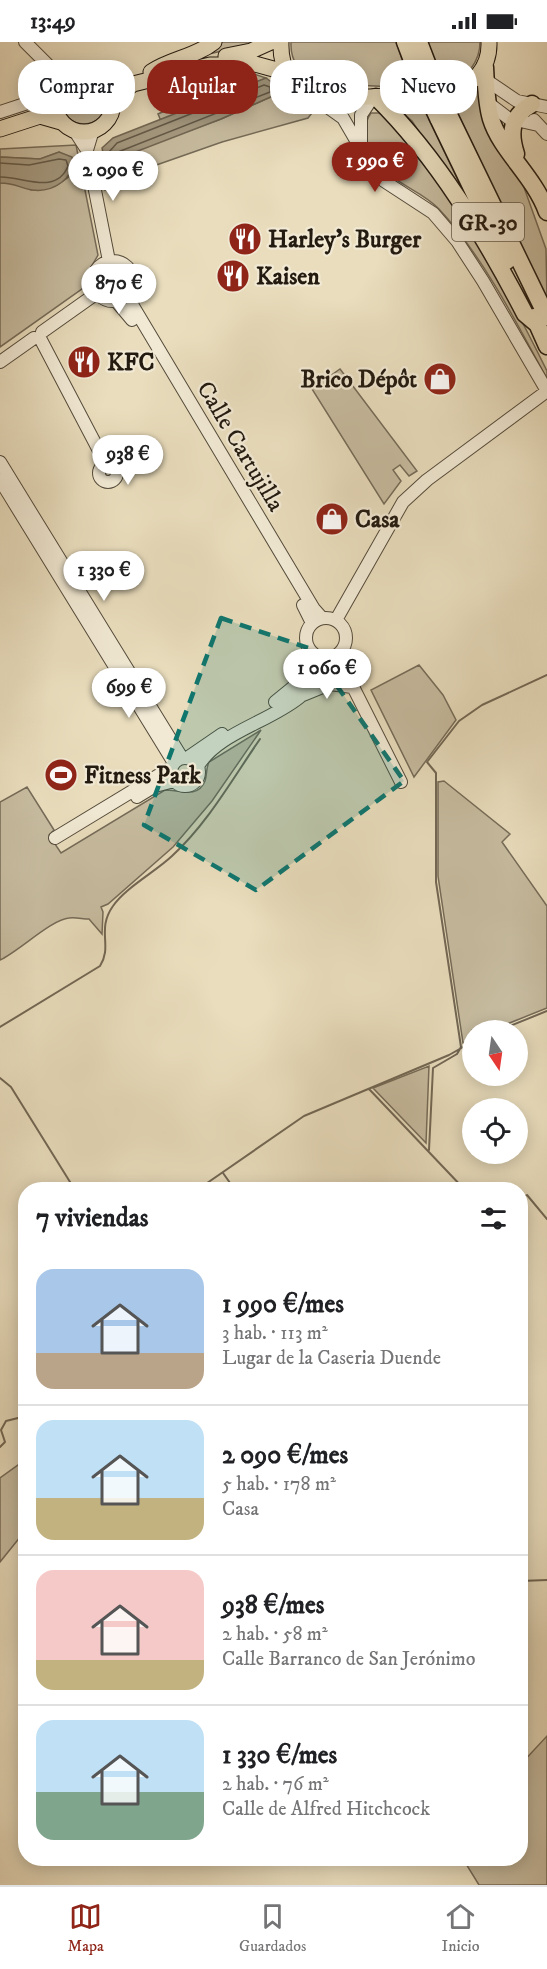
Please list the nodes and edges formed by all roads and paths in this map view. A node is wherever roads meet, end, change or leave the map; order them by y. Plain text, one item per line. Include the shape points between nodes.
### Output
1 (25, 42) edge
2 (214, 42) edge
3 (271, 42) edge
4 (281, 42) edge
5 (405, 42) edge
6 (419, 42) edge
7 (492, 44) edge
8 (37, 60) edge
9 (175, 60) edge
10 (208, 60) edge
11 (283, 60) edge
12 (416, 60) edge
13 (421, 60) edge
14 (270, 68) edge
15 (481, 76) junction
16 (477, 78) edge
17 (135, 84) edge
18 (368, 97) edge
19 (374, 97) junction
20 (380, 97) edge
21 (487, 102) junction
22 (18, 105) edge
23 (540, 105) edge
24 (18, 110) edge
25 (0, 112) edge
26 (64, 114) edge
27 (109, 114) edge
28 (337, 114) edge
29 (443, 114) edge
30 (0, 119) edge
31 (514, 120) junction
32 (67, 126) junction
33 (0, 129) edge
34 (93, 130) junction
35 (542, 130) edge
36 (362, 147) junction
37 (87, 150) junction
38 (520, 164) junction
39 (547, 212) edge
40 (109, 261) junction
41 (97, 293) junction
42 (130, 293) junction
43 (116, 301) junction
44 (543, 321) edge
45 (39, 337) junction
46 (547, 346) edge
47 (0, 362) edge
48 (547, 391) edge
49 (0, 462) edge
50 (105, 464) dead end
51 (0, 480) edge
52 (336, 620) junction
53 (317, 621) junction
54 (325, 655) junction
55 (351, 687) junction
56 (299, 697) junction
57 (179, 762) junction
58 (198, 766) junction
59 (174, 781) junction
60 (401, 782) dead end

1 - 8 street
2 - 9 main road
3 - 10 main road via 251,51
4 - 11 main road
5 - 12 highway, GR-30
6 - 13 highway, GR-30
7 - 15 main road
14 - 17 main road via 255,64 210,66
15 - 16 main road
15 - 21 highway
15 - 23 street via 517,101
18 - 19 main road
19 - 20 main road
19 - 36 street via 360,119
19 - 44 highway via 413,135 467,214 525,314
21 - 31 street
21 - 38 highway via 501,140
22 - 25 street
23 - 31 highway
23 - 35 street via 531,116
24 - 30 main road
26 - 32 main road
27 - 34 main road via 105,123
28 - 36 street
29 - 44 highway, GR-30, bridge
31 - 35 street
31 - 38 highway via 511,135
32 - 33 main road via 40,116
32 - 34 main road
32 - 37 street
34 - 37 street
36 - 48 street via 384,181 433,213 457,242
37 - 40 street
38 - 39 highway via 536,186
40 - 41 street via 95,270 93,282
40 - 42 street via 119,261 130,269 134,281
41 - 43 street via 105,300
41 - 45 street
42 - 43 street
42 - 53 street, Calle Cartujilla via 133,306 314,609
43 - 53 street, Calle Cartujilla via 126,310
44 - 46 highway, GR-30
45 - 47 street
45 - 50 street
48 - 52 street via 404,502
49 - 57 street
51 - 57 street
52 - 53 street
52 - 54 street via 343,627 346,640
53 - 54 street via 307,631 306,640
54 - 55 street
54 - 56 street via 316,676
54 - 57 street via 296,687
55 - 56 street via 330,684
55 - 60 street
56 - 58 street via 213,749
57 - 58 street
57 - 59 street
57 - 59 street via 62,838 155,786
58 - 59 street via 197,779 190,785

